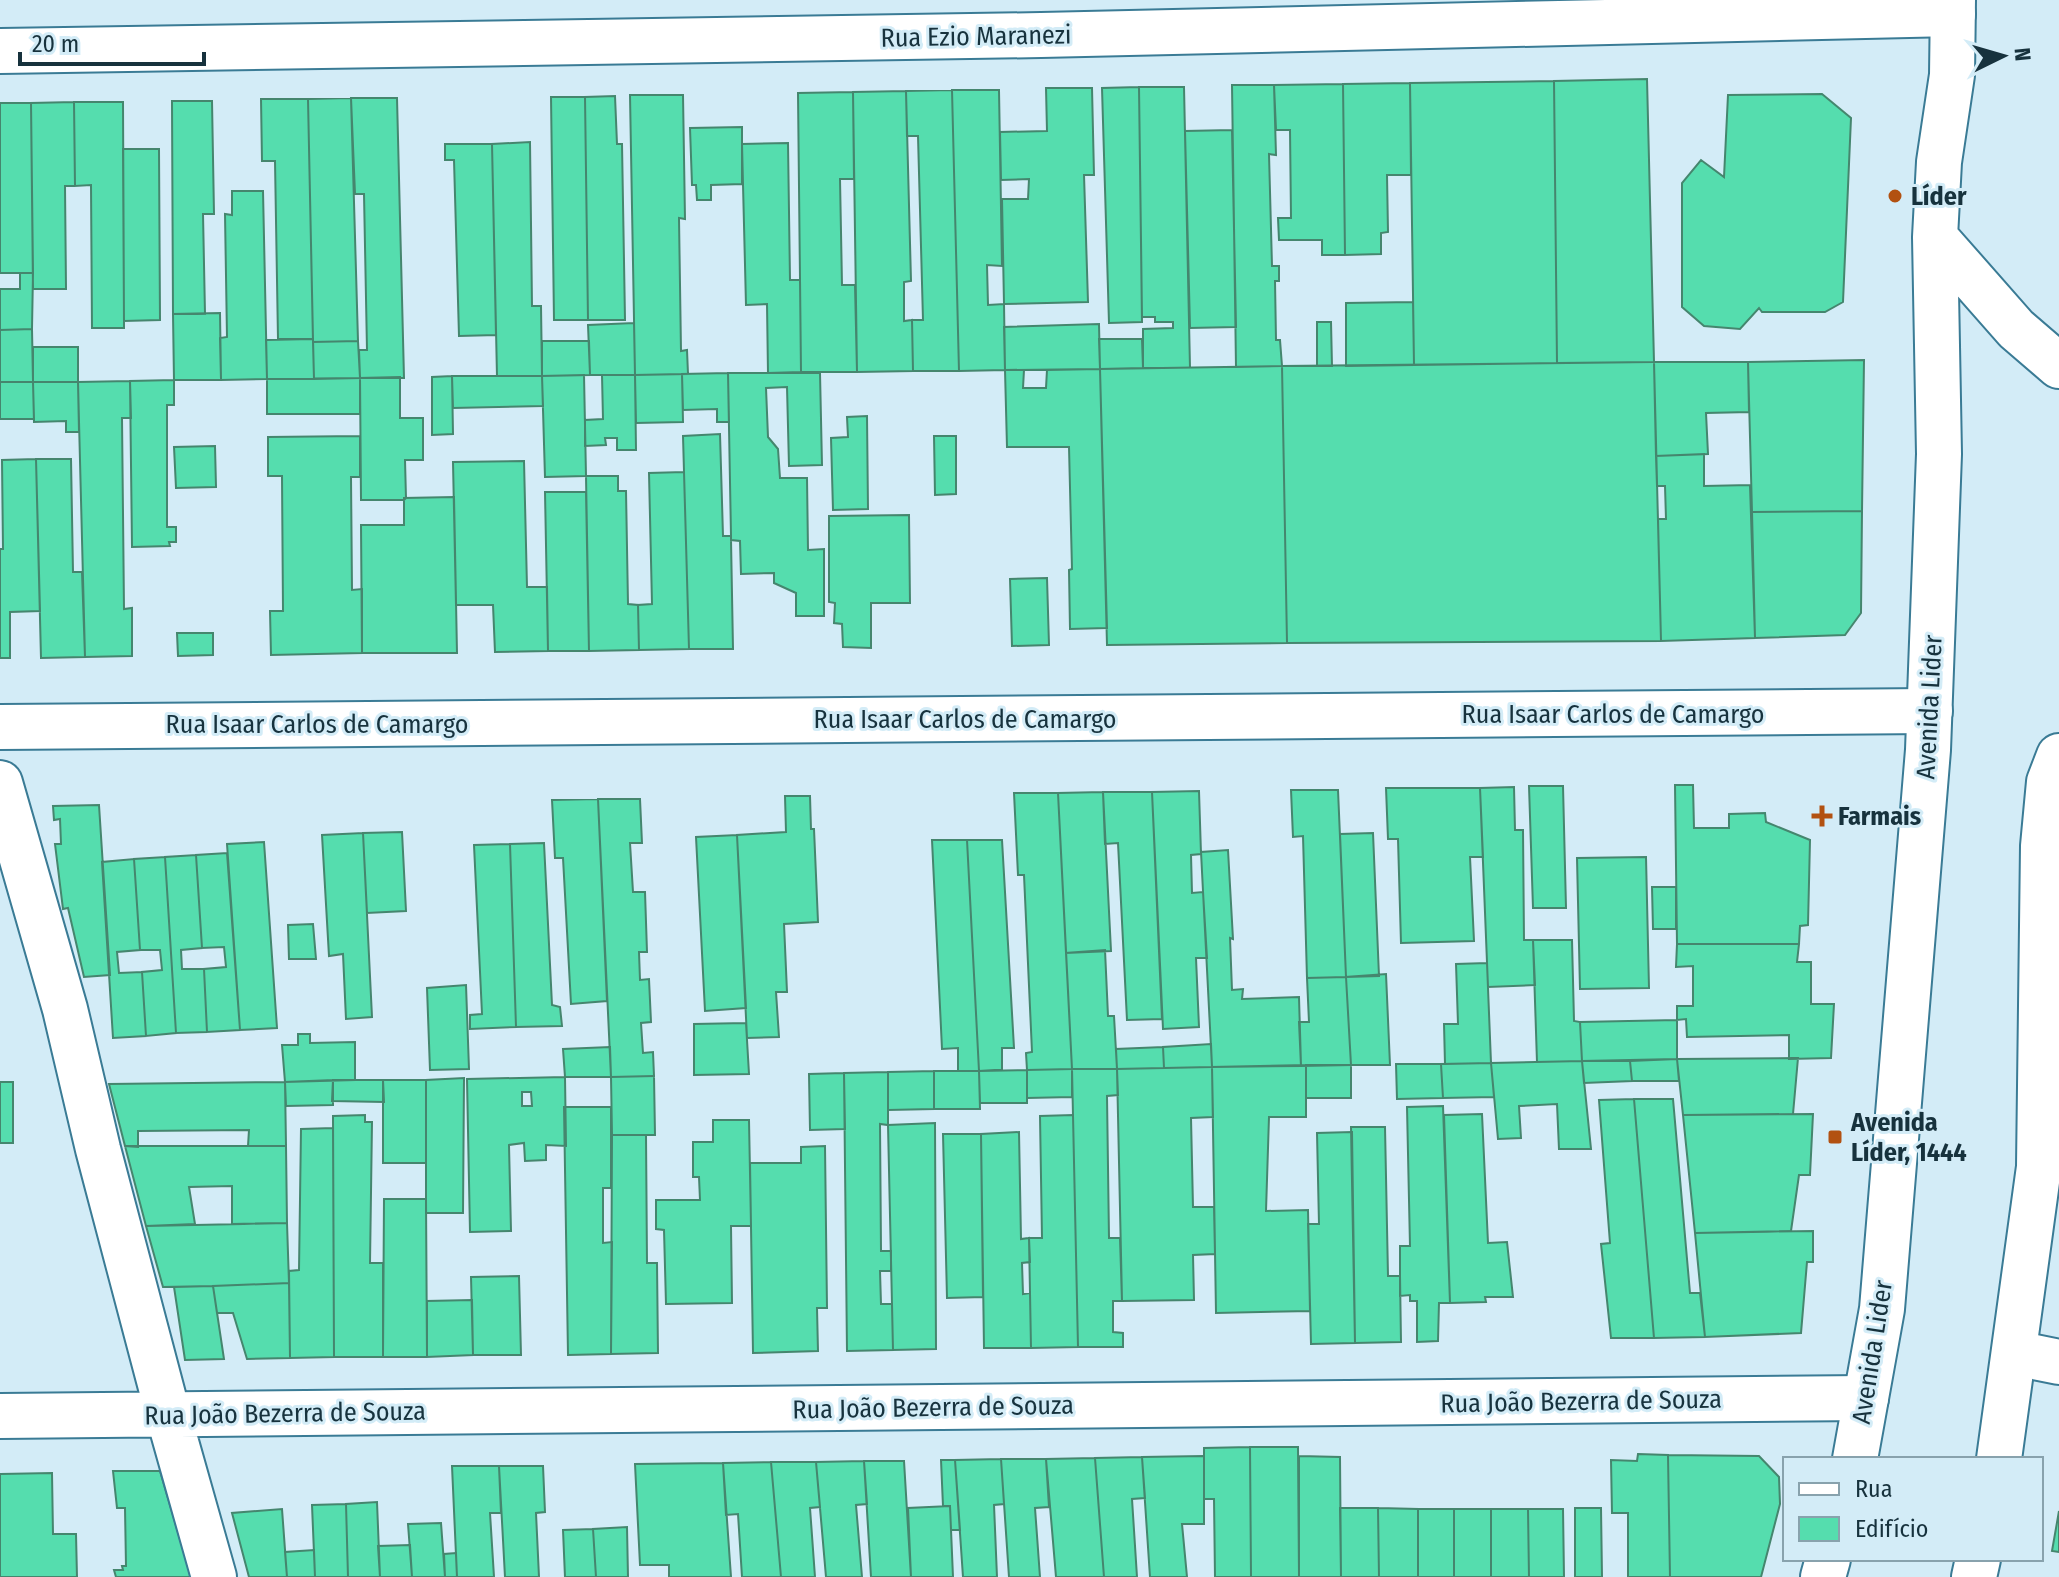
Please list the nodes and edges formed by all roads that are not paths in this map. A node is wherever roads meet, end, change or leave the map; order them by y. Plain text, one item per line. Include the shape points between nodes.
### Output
1 (1953, 7) edge
2 (0, 51) edge
3 (1935, 237) junction
4 (2059, 366) edge
5 (1930, 711) junction
6 (0, 727) edge
7 (2059, 756) edge
8 (0, 783) edge
9 (2015, 1353) junction
10 (2059, 1362) edge
11 (1866, 1398) junction
12 (168, 1414) junction
13 (0, 1416) edge
14 (1855, 1457) edge
15 (1999, 1457) edge
16 (214, 1577) edge

1 - 2 street, Rua Ezio Maranezi via 1057,35
1 - 3 street, Avenida Lider via 1952,75
3 - 4 street via 2016,329
3 - 5 street, Avenida Lider via 1939,454
5 - 6 street, Rua Isaar Carlos de Camargo
5 - 11 street, Avenida Lider via 1882,1309
7 - 9 street via 2049,782 2043,846 2039,1167
8 - 12 street via 65,1009
9 - 10 street
9 - 15 street
11 - 12 street, Rua João Bezerra de Souza
11 - 14 street, Avenida Lider
12 - 13 street, Rua João Bezerra de Souza
12 - 16 street

